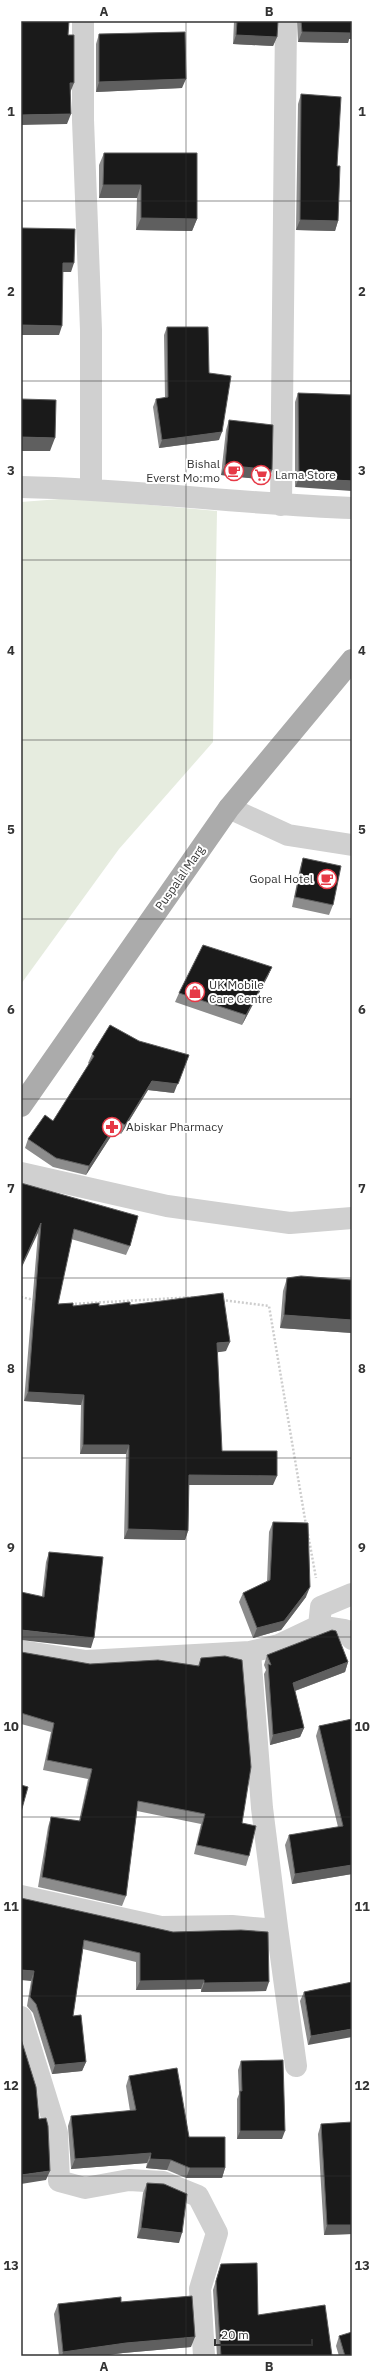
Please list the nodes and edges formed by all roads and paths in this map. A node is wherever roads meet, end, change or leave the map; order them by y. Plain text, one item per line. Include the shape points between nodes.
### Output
1 (83, 21) edge
2 (286, 21) edge
3 (21, 487) edge
4 (91, 488) junction
5 (281, 505) junction
6 (352, 508) edge
7 (352, 660) edge
8 (229, 808) junction
9 (352, 845) edge
10 (21, 1106) edge
11 (21, 1173) edge
12 (352, 1218) edge
13 (21, 1297) edge
14 (202, 1298) edge
15 (217, 1300) edge
16 (40, 1301) edge
17 (67, 1304) edge
18 (352, 1594) edge
19 (320, 1617) junction
20 (352, 1639) edge
21 (21, 1651) edge
22 (250, 1652) junction
23 (21, 1896) edge
24 (277, 1927) junction
25 (21, 2017) edge
26 (296, 2066) dead end
27 (204, 2356) edge

1 - 4 street via 83,120 91,330
2 - 5 street
3 - 4 street
4 - 5 street
5 - 6 street
7 - 8 main road, Puspalal Marg
8 - 9 street via 288,835
8 - 10 main road, Puspalal Marg
11 - 12 street via 167,1206 290,1223
13 - 16 path
14 - 17 path via 187,1296
15 - 19 path via 269,1306
18 - 19 street
19 - 20 street via 345,1630
19 - 22 street via 279,1645
21 - 22 street via 86,1661
22 - 24 street via 262,1808
23 - 24 street via 161,1927
24 - 26 street
25 - 27 street via 56,2133 59,2181 85,2188 128,2180 163,2182 198,2196 217,2233 200,2289

